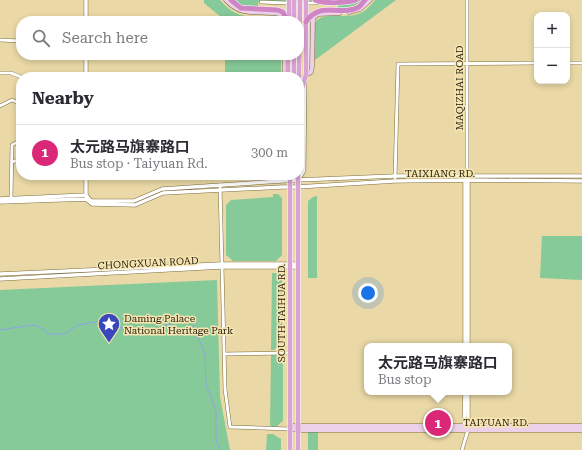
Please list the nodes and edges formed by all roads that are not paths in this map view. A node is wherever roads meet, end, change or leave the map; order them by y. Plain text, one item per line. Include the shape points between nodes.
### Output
1 (86, 0) edge
2 (226, 0) edge
3 (231, 0) edge
4 (294, 0) edge
5 (300, 0) edge
6 (315, 0) edge
7 (356, 0) edge
8 (365, 0) edge
9 (370, 0) edge
10 (467, 0) edge
11 (288, 1) edge
12 (307, 1) edge
13 (335, 7) junction
14 (261, 11) junction
15 (86, 16) edge
16 (282, 16) edge
17 (285, 16) edge
18 (287, 16) edge
19 (294, 16) edge
20 (300, 16) edge
21 (306, 22) junction
22 (0, 40) edge
23 (16, 40) edge
24 (86, 60) edge
25 (285, 60) edge
26 (288, 60) edge
27 (294, 60) edge
28 (299, 60) edge
29 (570, 63) edge
30 (582, 63) edge
31 (467, 64) junction
32 (534, 64) edge
33 (86, 72) edge
34 (287, 72) edge
35 (287, 72) edge
36 (294, 72) edge
37 (299, 72) edge
38 (0, 73) edge
39 (16, 75) edge
40 (305, 78) junction
41 (304, 81) edge
42 (16, 102) edge
43 (0, 106) edge
44 (16, 143) edge
45 (16, 161) edge
46 (12, 162) junction
47 (304, 171) edge
48 (395, 176) junction
49 (582, 176) edge
50 (304, 178) edge
51 (467, 179) junction
52 (86, 180) edge
53 (290, 180) edge
54 (295, 180) edge
55 (297, 180) edge
56 (395, 181) junction
57 (582, 181) edge
58 (290, 184) junction
59 (220, 185) junction
60 (297, 187) junction
61 (220, 190) junction
62 (86, 197) junction
63 (11, 198) junction
64 (0, 199) edge
65 (0, 202) edge
66 (221, 265) junction
67 (289, 266) junction
68 (297, 266) junction
69 (0, 274) edge
70 (0, 279) edge
71 (465, 343) edge
72 (468, 343) edge
73 (290, 353) junction
74 (224, 354) junction
75 (464, 395) edge
76 (468, 395) edge
77 (582, 426) edge
78 (290, 427) junction
79 (298, 428) junction
80 (466, 428) junction
81 (582, 430) edge
82 (290, 450) edge
83 (298, 450) edge
84 (462, 450) edge

1 - 15 street
2 - 14 main road via 243,12
3 - 17 highway via 241,8 278,10
4 - 19 main road
5 - 20 main road
6 - 7 highway
8 - 21 highway via 360,6 352,9 323,9 315,12
9 - 13 main road via 354,12
10 - 31 street, MAQIZHAI ROAD
11 - 14 street via 261,2
11 - 18 main road
12 - 13 street
12 - 21 main road
13 - 40 main road via 313,18 312,67
14 - 16 main road
21 - 40 main road
22 - 23 street
24 - 33 street
25 - 34 main road
26 - 35 main road
27 - 36 main road
28 - 37 main road
29 - 30 street
31 - 32 street
31 - 48 street via 398,64
31 - 51 street, MAQIZHAI ROAD
38 - 39 street
40 - 41 main road
40 - 47 street
42 - 43 street via 12,100
44 - 46 street via 12,145
45 - 46 street
46 - 63 street
48 - 50 street, TAIXIANG RD.
48 - 51 street, TAIXIANG RD.
48 - 56 street
49 - 51 street, TAIXIANG RD.
51 - 56 street, TAIXIANG RD.
51 - 57 street, TAIXIANG RD.
51 - 71 street, MAQIZHAI ROAD
51 - 72 street, MAQIZHAI ROAD
52 - 62 street
53 - 58 main road, SOUTH TAIHUA RD.
54 - 58 street, TAIXIANG RD.
55 - 60 main road, SOUTH TAIHUA RD.
56 - 60 street, TAIXIANG RD.
58 - 59 street
58 - 60 street, TAIXIANG RD.
58 - 61 street
58 - 67 main road, SOUTH TAIHUA RD.
59 - 61 street
59 - 62 street via 162,189 134,201 91,201
60 - 68 main road, SOUTH TAIHUA RD.
61 - 62 street via 163,193 135,205 92,204
61 - 66 street
62 - 63 street
62 - 65 street
63 - 64 street
66 - 67 street, CHONGXUAN ROAD
66 - 69 street, CHONGXUAN ROAD
66 - 70 street, CHONGXUAN ROAD
66 - 74 street
67 - 68 street, CHONGXUAN ROAD
67 - 73 main road, SOUTH TAIHUA RD.
68 - 79 main road, SOUTH TAIHUA RD.
73 - 74 street
73 - 78 main road, SOUTH TAIHUA RD.
74 - 78 street via 230,427
75 - 80 street
76 - 80 street
77 - 80 main road, TAIYUAN RD.
78 - 79 main road, TAIYUAN RD.
78 - 82 main road, SOUTH TAIHUA RD.
79 - 80 main road, TAIYUAN RD.
79 - 83 main road, SOUTH TAIHUA RD.
80 - 81 main road, TAIYUAN RD.
80 - 84 street

